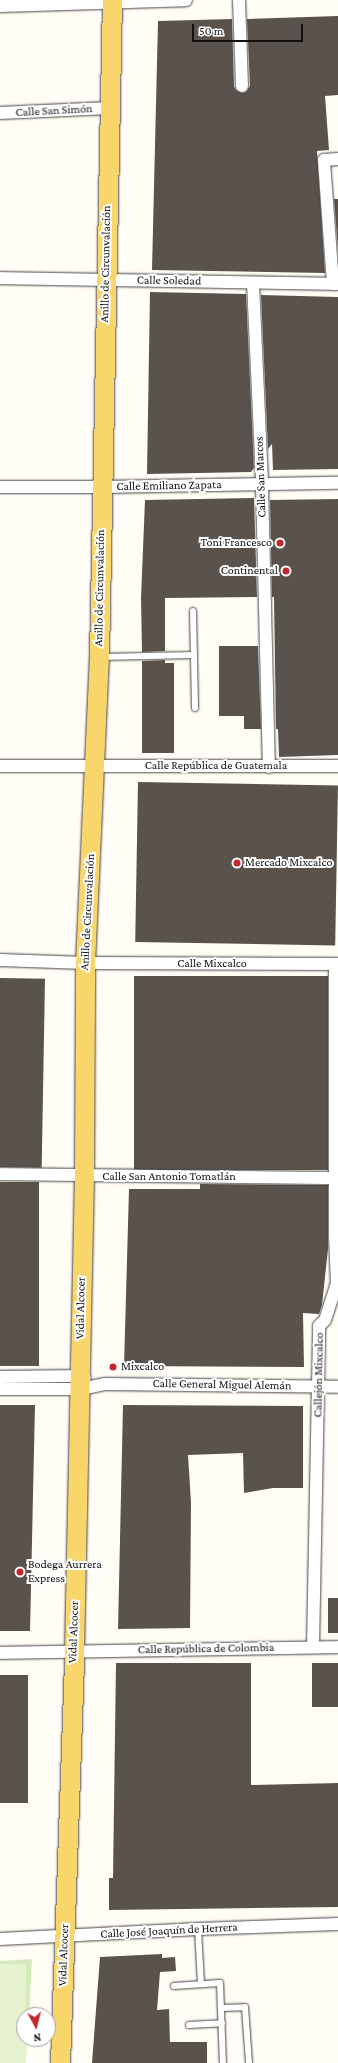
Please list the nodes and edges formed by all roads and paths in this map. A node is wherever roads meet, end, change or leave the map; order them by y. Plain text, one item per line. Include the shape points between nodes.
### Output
1 (186, 0) edge
2 (239, 0) edge
3 (112, 1) edge
4 (0, 6) edge
5 (242, 86) dead end
6 (109, 108) junction
7 (0, 113) edge
8 (338, 159) edge
9 (0, 278) edge
10 (105, 280) junction
11 (253, 283) junction
12 (336, 284) edge
13 (338, 483) edge
14 (262, 485) junction
15 (0, 487) edge
16 (101, 487) junction
17 (193, 611) dead end
18 (194, 655) junction
19 (99, 657) junction
20 (194, 708) dead end
21 (0, 766) edge
22 (95, 766) junction
23 (338, 766) edge
24 (269, 767) junction
25 (0, 960) edge
26 (85, 963) junction
27 (336, 964) edge
28 (0, 1174) edge
29 (84, 1176) junction
30 (337, 1178) edge
31 (0, 1376) edge
32 (80, 1383) junction
33 (319, 1387) junction
34 (338, 1387) edge
35 (0, 1389) edge
36 (313, 1647) junction
37 (338, 1647) edge
38 (74, 1652) junction
39 (0, 1653) edge
40 (338, 1924) edge
41 (198, 1929) junction
42 (64, 1935) junction
43 (0, 1939) edge
44 (201, 1984) junction
45 (174, 1986) dead end
46 (221, 2008) junction
47 (222, 2023) junction
48 (188, 2025) dead end
49 (60, 2063) edge
50 (223, 2063) edge
51 (249, 2063) edge

1 - 3 street
2 - 5 street
3 - 4 street
3 - 6 main road, Anillo de Circunvalación
6 - 7 street, Calle San Simón
6 - 10 main road, Anillo de Circunvalación
8 - 12 street via 324,160
9 - 10 street, Calle Soledad
10 - 11 street, Calle Soledad
10 - 16 main road, Anillo de Circunvalación
11 - 12 street, Calle Soledad
11 - 14 street, Calle San Marcos
13 - 14 street, Calle Emiliano Zapata
14 - 16 street, Calle Emiliano Zapata
14 - 24 street, Calle San Marcos
15 - 16 street, Calle Emiliano Zapata
16 - 19 main road, Anillo de Circunvalación
17 - 18 lane
18 - 19 lane
18 - 20 lane
19 - 22 main road, Anillo de Circunvalación
21 - 22 street, Calle República de Guatemala
22 - 24 street, Calle República de Guatemala
22 - 26 main road, Anillo de Circunvalación
23 - 24 street, Calle República de Guatemala
25 - 26 street, Calle Mixcalco
26 - 27 street, Calle Mixcalco
26 - 29 main road, Anillo de Circunvalación
27 - 30 street, Callejón Mixcalco
28 - 29 street, Calle San Antonio Tomatlán
29 - 30 street, Calle San Antonio Tomatlán
29 - 32 main road, Vidal Alcocer
30 - 33 street, Callejón Mixcalco via 337,1284 325,1320 320,1326
31 - 32 street
32 - 33 street, Calle General Miguel Alemán
32 - 35 street
32 - 38 main road, Vidal Alcocer
33 - 34 street, Calle General Miguel Alemán
33 - 36 street, Callejón Mixcalco
36 - 37 street, Calle República de Colombia
36 - 38 street, Calle República de Colombia
38 - 39 street, Calle República de Colombia
38 - 42 main road, Vidal Alcocer
40 - 41 street, Calle José Joaquín de Herrera
41 - 42 street, Calle José Joaquín de Herrera
41 - 44 lane
42 - 43 street, Calle José Joaquín de Herrera
42 - 49 main road, Vidal Alcocer
44 - 45 lane
44 - 46 lane via 220,1983
46 - 47 lane
46 - 51 lane via 245,2006
47 - 48 lane
47 - 50 lane

